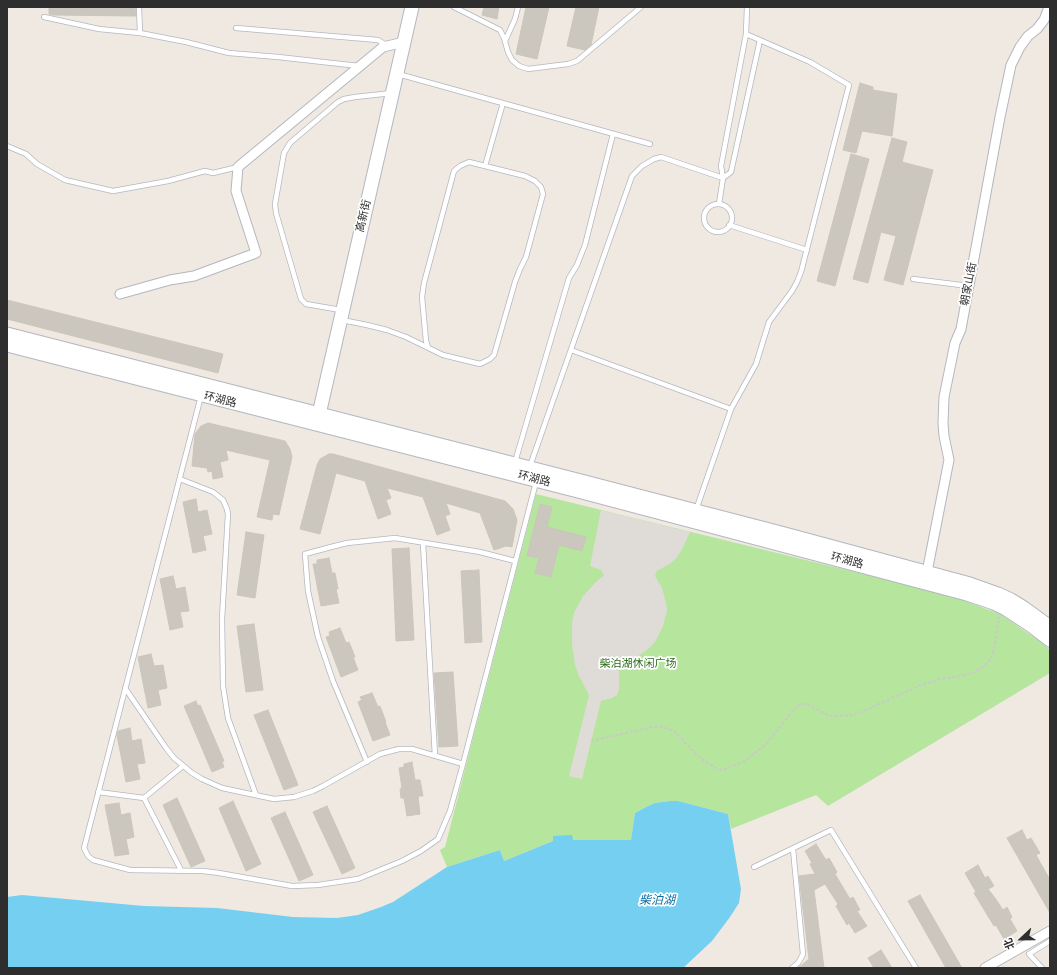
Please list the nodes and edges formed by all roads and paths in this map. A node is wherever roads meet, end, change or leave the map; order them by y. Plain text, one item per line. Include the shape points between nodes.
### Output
1 (139, 7) edge
2 (412, 7) edge
3 (454, 7) edge
4 (518, 7) edge
5 (641, 7) edge
6 (747, 7) edge
7 (1049, 7) edge
8 (44, 17) dead end
9 (236, 28) dead end
10 (140, 33) junction
11 (746, 34) junction
12 (760, 40) junction
13 (505, 41) junction
14 (404, 42) junction
15 (387, 46) junction
16 (360, 66) junction
17 (397, 73) junction
18 (392, 93) junction
19 (503, 103) junction
20 (613, 134) junction
21 (650, 144) dead end
22 (7, 146) edge
23 (485, 166) junction
24 (238, 167) junction
25 (724, 178) junction
26 (719, 204) junction
27 (729, 226) junction
28 (807, 250) junction
29 (913, 279) dead end
30 (969, 286) junction
31 (120, 294) dead end
32 (342, 315) junction
33 (7, 334) edge
34 (7, 345) edge
35 (428, 347) junction
36 (571, 350) junction
37 (201, 395) junction
38 (731, 409) junction
39 (318, 419) junction
40 (514, 464) junction
41 (530, 475) junction
42 (180, 479) junction
43 (696, 510) junction
44 (423, 542) junction
45 (515, 561) junction
46 (927, 572) junction
47 (1000, 606) junction
48 (1050, 627) edge
49 (1050, 640) edge
50 (125, 688) junction
51 (591, 741) dead end
52 (434, 756) junction
53 (367, 762) junction
54 (463, 764) junction
55 (183, 766) junction
56 (98, 792) junction
57 (256, 795) junction
58 (144, 798) junction
59 (793, 848) junction
60 (754, 867) dead end
61 (181, 870) junction
62 (1050, 930) edge
63 (1050, 941) edge
64 (792, 968) edge
65 (916, 968) edge
66 (985, 968) edge
67 (1042, 968) edge

1 - 10 lane
2 - 14 street, 高新街
3 - 13 lane via 500,30
4 - 13 lane
5 - 13 lane via 577,61 568,64 524,68 512,60
6 - 11 lane
7 - 30 street, 朝家山街 via 1044,20 1028,36 1011,65
8 - 10 lane via 99,29
9 - 15 lane via 378,40
10 - 16 lane via 229,53
11 - 12 lane
11 - 25 lane via 721,166
12 - 25 lane via 731,172
12 - 28 lane via 810,62 849,86
14 - 15 street
14 - 17 street, 高新街
15 - 16 street
16 - 24 street
17 - 18 street, 高新街
17 - 19 lane
18 - 32 street, 高新街
18 - 32 lane via 355,97 338,102 290,143 284,153 275,204 276,213 301,299 306,304
19 - 20 lane
19 - 23 lane
20 - 21 lane
20 - 40 lane via 585,245 569,278
22 - 24 lane via 26,154 37,164 65,180 113,191
23 - 35 lane via 469,162 454,171 424,283 422,297
23 - 35 lane via 524,176 541,187 543,194 526,257 515,282 494,355 490,359 480,364 444,355
24 - 31 street via 236,191 256,253 194,276
25 - 26 lane
25 - 36 lane via 661,157 642,166 632,176
26 - 27 lane via 729,210 732,218
26 - 27 lane via 711,206 706,211 706,225 715,231
27 - 28 lane
28 - 38 lane via 797,282 769,322 756,364
29 - 30 lane
30 - 46 street, 朝家山街 via 944,397 944,436 949,460
32 - 35 lane
32 - 39 street, 高新街
33 - 39 street, 环湖路
34 - 37 street, 环湖路
36 - 38 lane
36 - 41 lane
37 - 39 street, 环湖路
37 - 42 lane
38 - 43 lane
39 - 40 street, 环湖路
39 - 41 street, 环湖路
40 - 41 street, 环湖路
41 - 43 street, 环湖路
41 - 45 lane
41 - 47 street, 环湖路 via 967,594
42 - 50 lane
42 - 57 lane via 213,492 223,500 227,509 222,618 223,686 228,718
43 - 46 street, 环湖路
44 - 45 lane
44 - 52 lane
44 - 53 lane via 395,538 363,541 305,554 308,592 318,637
45 - 54 lane
46 - 48 street, 环湖路 via 998,594 1024,608
47 - 49 street, 环湖路 via 1023,619
47 - 51 path via 991,659 980,669 967,675 921,685 852,715 829,716 807,704 800,704 768,742 743,762 727,768 720,770 704,761 682,738 672,730 662,727
50 - 55 lane via 166,748
50 - 56 lane
52 - 53 lane via 412,749 399,750 380,754
52 - 54 lane
53 - 57 lane via 323,786 294,797 274,799
54 - 61 lane via 450,811 438,839 402,862 358,879 292,886 219,872
55 - 57 lane via 222,788
55 - 58 lane
56 - 58 lane
56 - 61 lane via 84,848 88,856 130,870
58 - 61 lane
59 - 60 lane
59 - 64 lane via 803,954
59 - 65 lane via 831,830
62 - 66 street
63 - 67 lane via 1029,954

